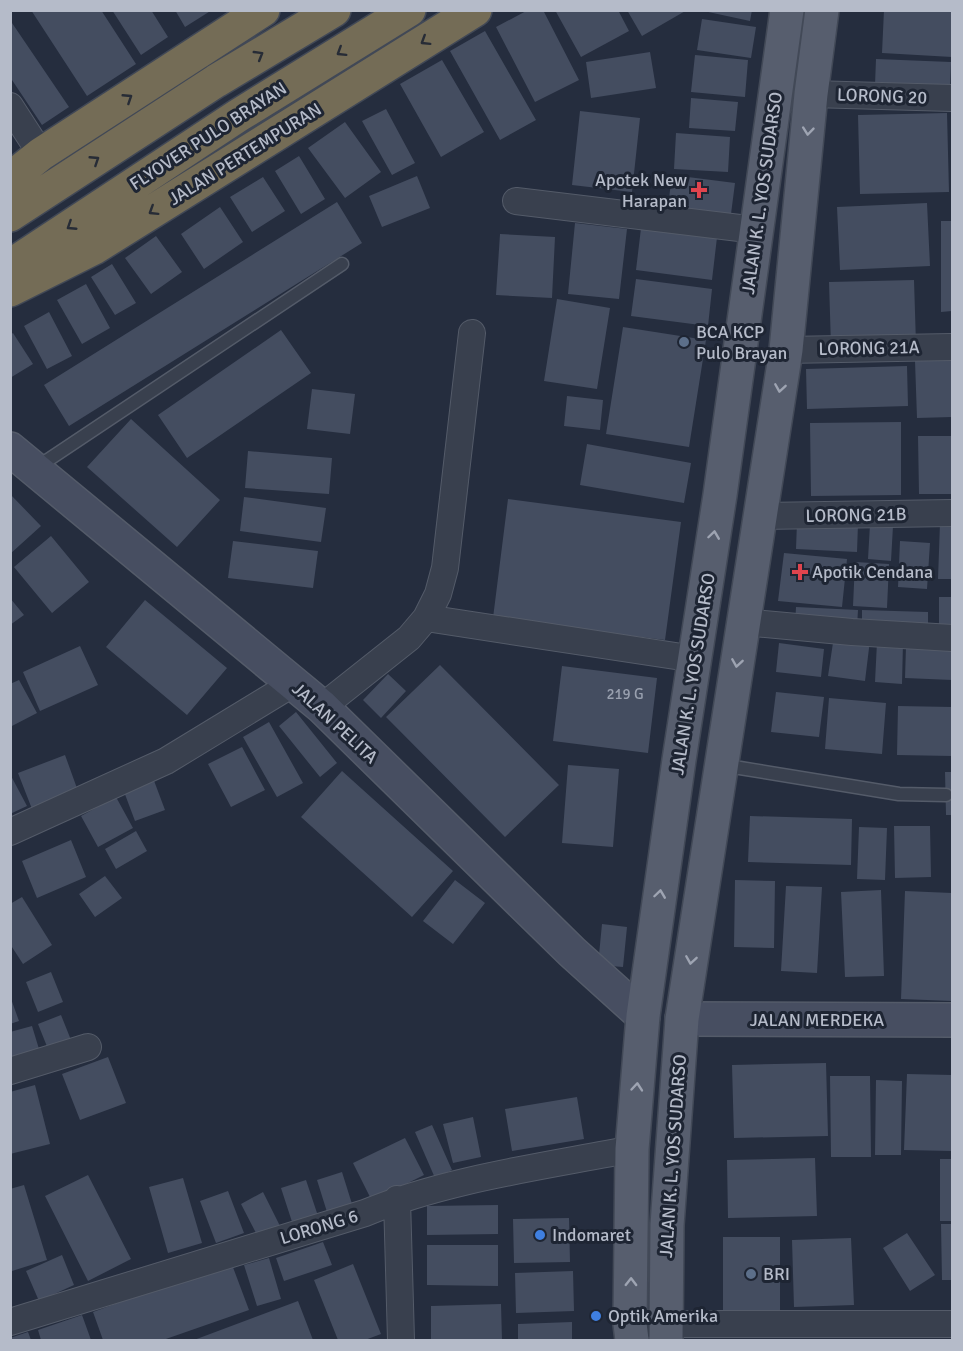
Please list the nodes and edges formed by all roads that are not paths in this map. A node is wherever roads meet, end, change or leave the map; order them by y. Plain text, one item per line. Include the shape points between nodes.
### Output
1 (263, 10) edge
2 (334, 10) edge
3 (409, 10) edge
4 (475, 10) edge
5 (787, 10) edge
6 (822, 10) edge
7 (811, 94) junction
8 (952, 98) edge
9 (10, 106) edge
10 (41, 154) junction
11 (10, 179) edge
12 (516, 201) dead end
13 (10, 215) edge
14 (756, 230) junction
15 (342, 264) dead end
16 (10, 266) edge
17 (10, 290) edge
18 (472, 333) dead end
19 (952, 347) edge
20 (786, 350) junction
21 (23, 459) edge
22 (952, 513) edge
23 (760, 516) junction
24 (426, 618) junction
25 (743, 622) junction
26 (952, 638) edge
27 (695, 659) junction
28 (294, 683) junction
29 (322, 707) junction
30 (721, 767) junction
31 (946, 795) dead end
32 (10, 832) edge
33 (643, 1016) junction
34 (682, 1019) junction
35 (952, 1020) edge
36 (88, 1047) dead end
37 (10, 1071) edge
38 (632, 1149) junction
39 (397, 1199) junction
40 (10, 1322) edge
41 (952, 1324) edge
42 (631, 1332) edge
43 (665, 1333) edge
44 (401, 1341) edge

10 -> 1 highway
13 -> 2 highway via 216,81
3 -> 16 highway, FLYOVER PULO BRAYAN via 239,114
4 -> 17 highway, JALAN PERTEMPURAN via 94,248
5 - 14 main road, JALAN K. L. YOS SUDARSO
6 - 7 main road, JALAN K. L. YOS SUDARSO
7 - 8 street, LORONG 20
7 -> 20 main road, JALAN K. L. YOS SUDARSO
9 - 10 street
10 - 11 highway
12 - 14 street
27 -> 14 main road, JALAN K. L. YOS SUDARSO
15 - 21 lane
18 - 24 street via 445,568
19 - 20 street, LORONG 21A
20 -> 23 main road, JALAN K. L. YOS SUDARSO
21 - 28 street, JALAN PELITA
22 - 23 street, LORONG 21B
23 - 25 main road, JALAN K. L. YOS SUDARSO
24 - 27 street
24 - 29 street via 409,638
25 - 26 street
25 -> 30 main road, JALAN K. L. YOS SUDARSO
33 -> 27 main road, JALAN K. L. YOS SUDARSO
28 - 29 street, JALAN PELITA
28 - 32 street via 166,761
29 - 33 street, JALAN PELITA via 572,952
30 - 31 lane via 899,794
30 -> 34 main road, JALAN K. L. YOS SUDARSO
38 -> 33 main road, JALAN K. L. YOS SUDARSO
34 - 35 street, JALAN MERDEKA
34 - 43 main road, JALAN K. L. YOS SUDARSO via 667,1225
36 - 37 street
38 - 39 street, LORONG 6
42 -> 38 main road, JALAN K. L. YOS SUDARSO
39 - 40 street, LORONG 6 via 365,1213
39 - 44 street
41 - 43 street
42 - 43 street

